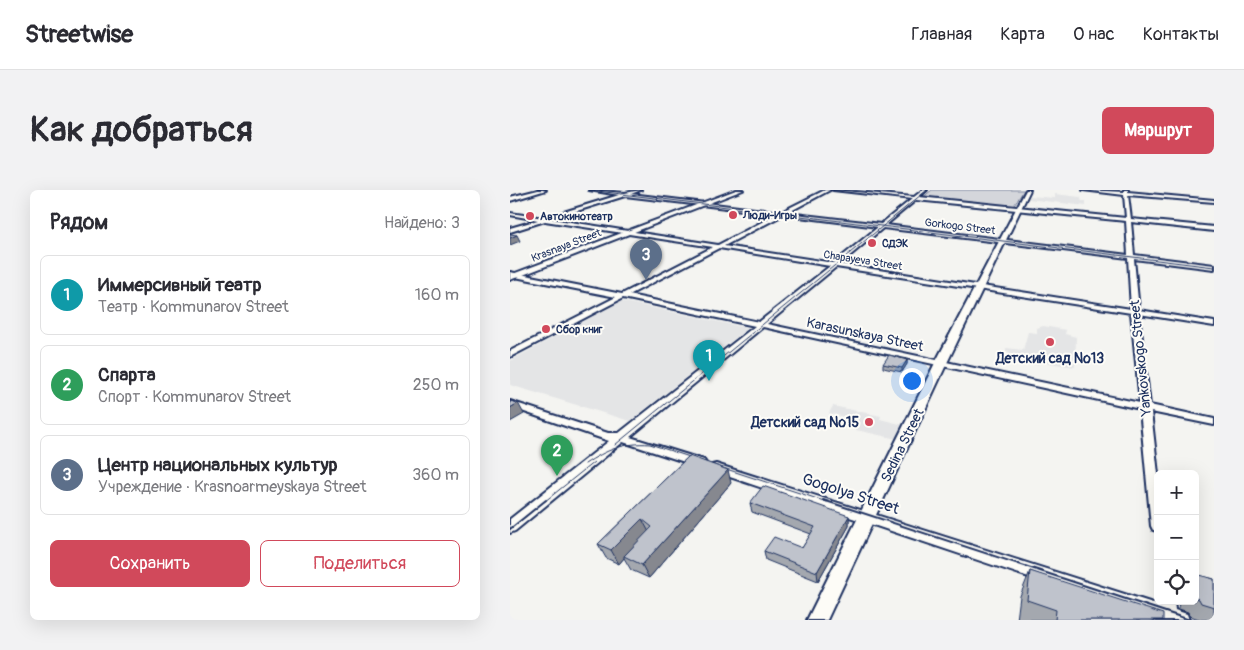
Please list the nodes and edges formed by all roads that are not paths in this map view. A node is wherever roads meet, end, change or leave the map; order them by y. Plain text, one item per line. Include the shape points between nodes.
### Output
1 (542, 190) edge
2 (591, 190) edge
3 (640, 190) edge
4 (740, 190) edge
5 (828, 190) edge
6 (835, 190) edge
7 (925, 190) edge
8 (1028, 190) edge
9 (1085, 190) edge
10 (1126, 192) edge
11 (625, 194) junction
12 (510, 198) edge
13 (914, 199) junction
14 (1214, 201) edge
15 (702, 204) junction
16 (1018, 208) junction
17 (510, 214) edge
18 (783, 214) junction
19 (1127, 219) junction
20 (544, 220) junction
21 (882, 226) junction
22 (1214, 228) edge
23 (510, 230) edge
24 (628, 232) junction
25 (1002, 241) junction
26 (718, 248) junction
27 (1130, 257) junction
28 (834, 266) junction
29 (1214, 267) edge
30 (512, 275) edge
31 (979, 288) junction
32 (623, 296) junction
33 (1135, 312) junction
34 (1214, 324) edge
35 (760, 325) junction
36 (510, 354) edge
37 (940, 365) junction
38 (510, 404) edge
39 (1145, 407) junction
40 (1214, 422) edge
41 (621, 438) junction
42 (1157, 515) edge
43 (867, 517) junction
44 (510, 526) edge
45 (1170, 614) edge
46 (817, 620) edge

1 - 12 main road
2 - 11 street, Gorkogo Street
3 - 11 street
4 - 15 main road, Krasnaya Street
5 - 18 street
6 - 13 street
7 - 13 street
8 - 16 main road, Sedina Street
9 - 10 street
10 - 14 street
10 - 19 street, Yankovskogo Street
11 - 15 street, Gorkogo Street
11 - 20 street
13 - 16 street
13 - 21 street
15 - 18 street, Gorkogo Street
15 - 24 main road, Krasnaya Street
16 - 19 street
16 - 25 main road, Sedina Street
17 - 20 street, Chapayeva Street
18 - 21 street, Gorkogo Street
18 - 26 street
19 - 22 street
19 - 27 street, Yankovskogo Street
20 - 23 street
20 - 24 street, Chapayeva Street
21 - 25 street, Gorkogo Street
21 - 28 street
24 - 26 street, Chapayeva Street
24 - 30 main road, Krasnaya Street
25 - 27 street, Gorkogo Street
25 - 31 main road, Sedina Street
26 - 28 street, Chapayeva Street
26 - 32 street
27 - 29 street, Gorkogo Street
27 - 33 street, Yankovskogo Street
28 - 31 street, Chapayeva Street
28 - 35 street
30 - 32 street, Karasunskaya Street
31 - 33 street, Chapayeva Street
31 - 37 main road, Sedina Street
32 - 35 street, Karasunskaya Street
32 - 36 street
33 - 34 street, Chapayeva Street
33 - 39 street, Yankovskogo Street
35 - 37 street, Karasunskaya Street
35 - 41 street
37 - 39 street, Karasunskaya Street
37 - 43 main road, Sedina Street
38 - 41 street, Gogolya Street via 607,437
39 - 40 street, Karasunskaya Street
39 - 42 street, Yankovskogo Street
41 - 43 street, Gogolya Street
41 - 44 street
43 - 45 street, Gogolya Street
43 - 46 main road, Sedina Street

